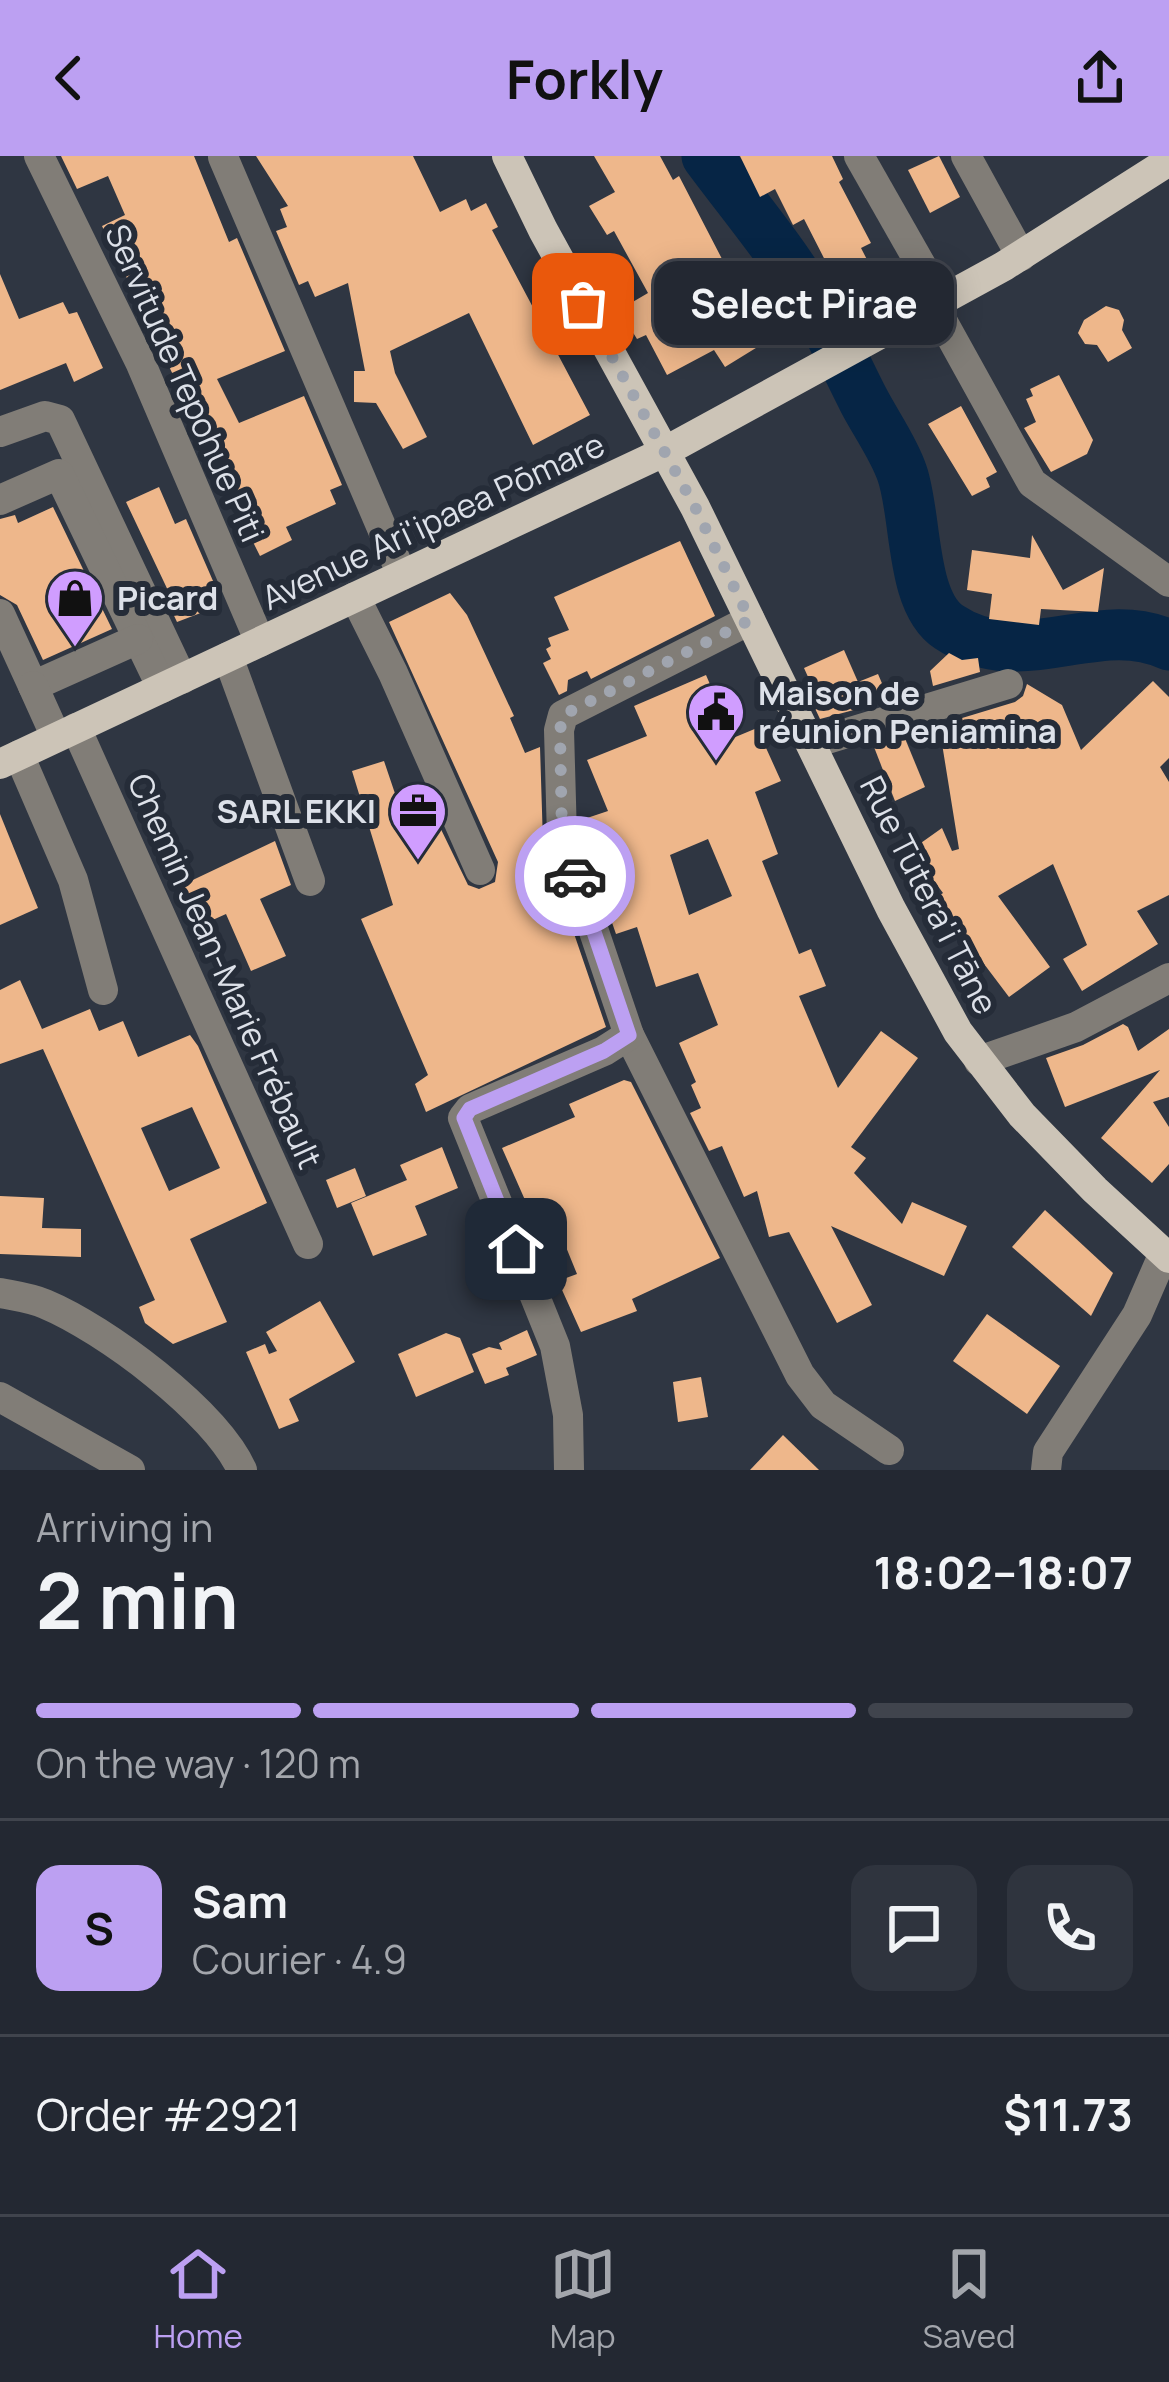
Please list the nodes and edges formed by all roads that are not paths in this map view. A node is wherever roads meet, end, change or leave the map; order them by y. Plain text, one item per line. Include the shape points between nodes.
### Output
1 (39, 156) edge
2 (507, 156) edge
3 (859, 156) edge
4 (966, 156) edge
5 (223, 158) edge
6 (1154, 163) edge
7 (1021, 256) junction
8 (938, 304) junction
9 (0, 432) edge
10 (664, 452) junction
11 (0, 500) edge
12 (403, 575) junction
13 (1169, 582) edge
14 (355, 597) junction
15 (0, 614) edge
16 (750, 620) junction
17 (138, 639) junction
18 (260, 642) junction
19 (227, 657) junction
20 (172, 683) junction
21 (1008, 684) dead end
22 (33, 686) junction
23 (66, 733) junction
24 (811, 743) junction
25 (9, 759) edge
26 (480, 870) dead end
27 (310, 881) dead end
28 (1169, 978) edge
29 (103, 990) dead end
30 (629, 1035) junction
31 (979, 1061) junction
32 (308, 1244) dead end
33 (1167, 1256) edge
34 (0, 1293) edge
35 (0, 1396) edge
36 (889, 1450) dead end
37 (130, 1470) edge
38 (242, 1470) edge
39 (569, 1470) edge
40 (1046, 1470) edge

1 - 18 street, Servitude Tepohue Piti via 141,364
2 - 10 main road, Rue Tūtera'i Tāne
3 - 8 street
4 - 7 street
5 - 12 street
6 - 7 main road, Avenue Ari'ipaea Pōmare
7 - 8 main road, Avenue Ari'ipaea Pōmare
8 - 10 main road, Avenue Ari'ipaea Pōmare
8 - 13 street via 1032,483
9 - 20 street via 45,416 69,433
10 - 12 main road, Avenue Ari'ipaea Pōmare
10 - 16 main road, Rue Tūtera'i Tāne
11 - 17 street via 59,474
12 - 14 main road, Avenue Ari'ipaea Pōmare
14 - 18 main road, Avenue Ari'ipaea Pōmare
14 - 26 street
15 - 22 street
16 - 24 main road, Rue Tūtera'i Tāne
16 - 30 street via 563,715 562,837
17 - 20 street
17 - 22 street
18 - 19 main road, Avenue Ari'ipaea Pōmare
19 - 20 main road, Avenue Ari'ipaea Pōmare
19 - 27 street
20 - 23 main road, Avenue Ari'ipaea Pōmare
21 - 24 street
22 - 23 street
23 - 25 main road, Avenue Ari'ipaea Pōmare
23 - 32 street, Chemin Jean-Marie Frébault
24 - 31 main road, Rue Tūtera'i Tāne via 929,983
25 - 29 street via 73,880
28 - 31 street via 1076,1028
30 - 36 street via 800,1375 823,1405
30 - 39 street via 464,1118 555,1346
31 - 33 main road, Rue Tūtera'i Tāne via 1054,1148
33 - 40 street via 1048,1452
34 - 38 street via 44,1303 119,1345 208,1426
35 - 37 street

